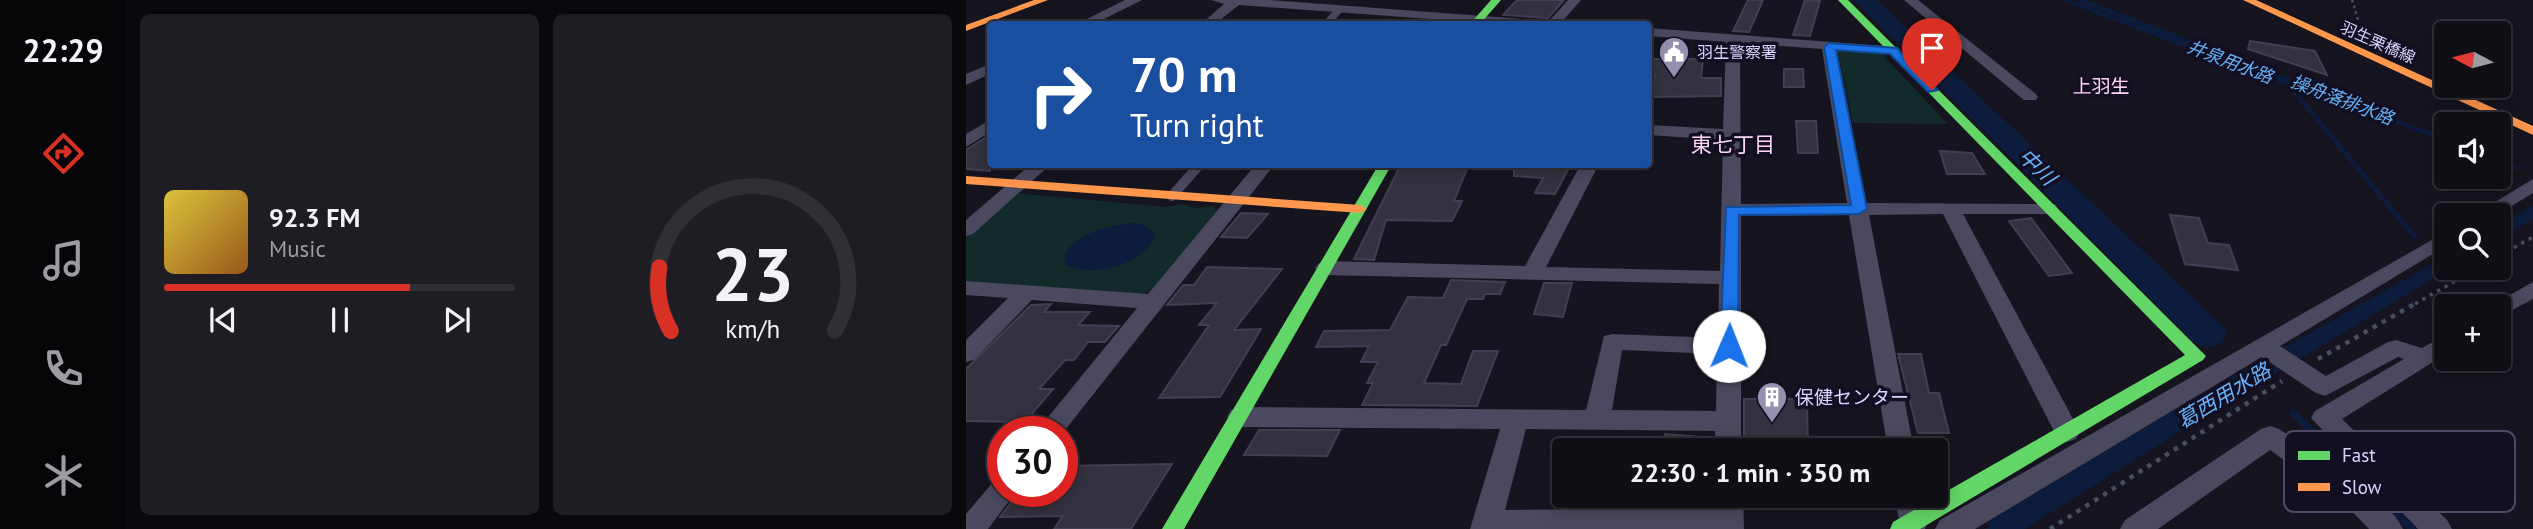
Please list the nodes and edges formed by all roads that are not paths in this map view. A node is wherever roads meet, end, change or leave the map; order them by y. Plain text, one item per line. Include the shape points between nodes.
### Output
1 (1043, 0) edge
2 (1136, 0) edge
3 (1217, 0) edge
4 (1405, 0) edge
5 (1496, 0) edge
6 (1575, 0) edge
7 (1843, 0) edge
8 (1910, 0) edge
9 (2248, 0) edge
10 (2263, 0) edge
11 (1237, 1) edge
12 (1317, 4) edge
13 (1339, 10) junction
14 (1388, 13) junction
15 (1090, 21) edge
16 (1211, 21) edge
17 (1329, 21) edge
18 (1381, 21) edge
19 (1467, 21) edge
20 (1478, 21) edge
21 (1556, 21) edge
22 (966, 28) edge
23 (1652, 32) edge
24 (1733, 39) junction
25 (1829, 47) junction
26 (1893, 51) junction
27 (987, 70) edge
28 (2434, 78) edge
29 (966, 80) edge
30 (2030, 97) dead end
31 (2479, 98) edge
32 (2533, 122) edge
33 (987, 127) edge
34 (1652, 130) edge
35 (2533, 131) edge
36 (1731, 135) junction
37 (966, 142) edge
38 (1038, 168) edge
39 (1196, 168) edge
40 (1263, 168) edge
41 (1384, 168) edge
42 (1588, 168) edge
43 (966, 180) edge
44 (1020, 184) junction
45 (2533, 185) edge
46 (1172, 196) junction
47 (1237, 200) junction
48 (2504, 203) edge
49 (2048, 208) junction
50 (1360, 209) junction
51 (1859, 209) junction
52 (1950, 209) junction
53 (1732, 210) junction
54 (966, 230) edge
55 (2434, 245) edge
56 (1326, 268) junction
57 (1533, 272) junction
58 (1730, 278) junction
59 (966, 288) edge
60 (2532, 291) edge
61 (1027, 292) junction
62 (1154, 302) junction
63 (2511, 303) edge
64 (1729, 346) junction
65 (2264, 347) junction
66 (2434, 350) edge
67 (2434, 351) edge
68 (966, 354) edge
69 (1062, 416) edge
70 (1240, 417) junction
71 (1516, 419) junction
72 (1597, 420) junction
73 (1728, 421) junction
74 (2337, 431) edge
75 (2067, 432) junction
76 (1728, 438) edge
77 (1899, 438) edge
78 (2284, 446) edge
79 (989, 507) edge
80 (2371, 512) edge
81 (2420, 512) edge
82 (1729, 515) edge
83 (1908, 516) edge
84 (1486, 525) edge
85 (2150, 525) edge
86 (971, 529) edge
87 (1173, 529) edge
88 (1950, 529) edge
89 (2388, 529) edge
90 (2437, 529) edge

1 - 22 street
2 - 15 street
3 - 11 street
4 - 14 street
5 - 20 street
6 - 21 street
7 - 26 street
8 - 30 street
9 - 35 street, 羽生栗橋線
10 - 28 street, 羽生栗橋線
11 - 12 street
11 - 16 street
12 - 13 street
13 - 14 street
13 - 17 lane
14 - 18 street
14 - 19 street
23 - 24 street
24 - 25 street
24 - 36 street
25 - 26 street
25 - 51 street
26 - 49 street
27 - 29 street
31 - 32 street, 羽生栗橋線
33 - 37 street
34 - 36 street
36 - 53 street
38 - 44 street
39 - 46 lane
40 - 47 street
41 - 50 street
42 - 57 street
43 - 44 street
44 - 46 street
44 - 54 street
45 - 48 street
46 - 47 street
47 - 50 street
47 - 62 street
49 - 52 street
49 - 75 street via 2197,356
50 - 56 street
51 - 52 street
51 - 53 street
51 - 77 street
52 - 75 street
53 - 58 street
55 - 65 street
56 - 57 street
56 - 70 street
57 - 58 street
58 - 64 street
59 - 61 street
60 - 63 street
61 - 62 street
61 - 68 street
62 - 69 street
64 - 72 street via 1612,342
64 - 73 street
65 - 66 street via 2325,387 2396,348
65 - 88 street
67 - 74 street via 2324,418
70 - 71 street
70 - 87 street
71 - 72 street
71 - 84 street
72 - 73 street
73 - 76 street
75 - 83 street
78 - 85 street via 2270,436
79 - 86 street
80 - 89 street
81 - 90 street
82 - 84 street

